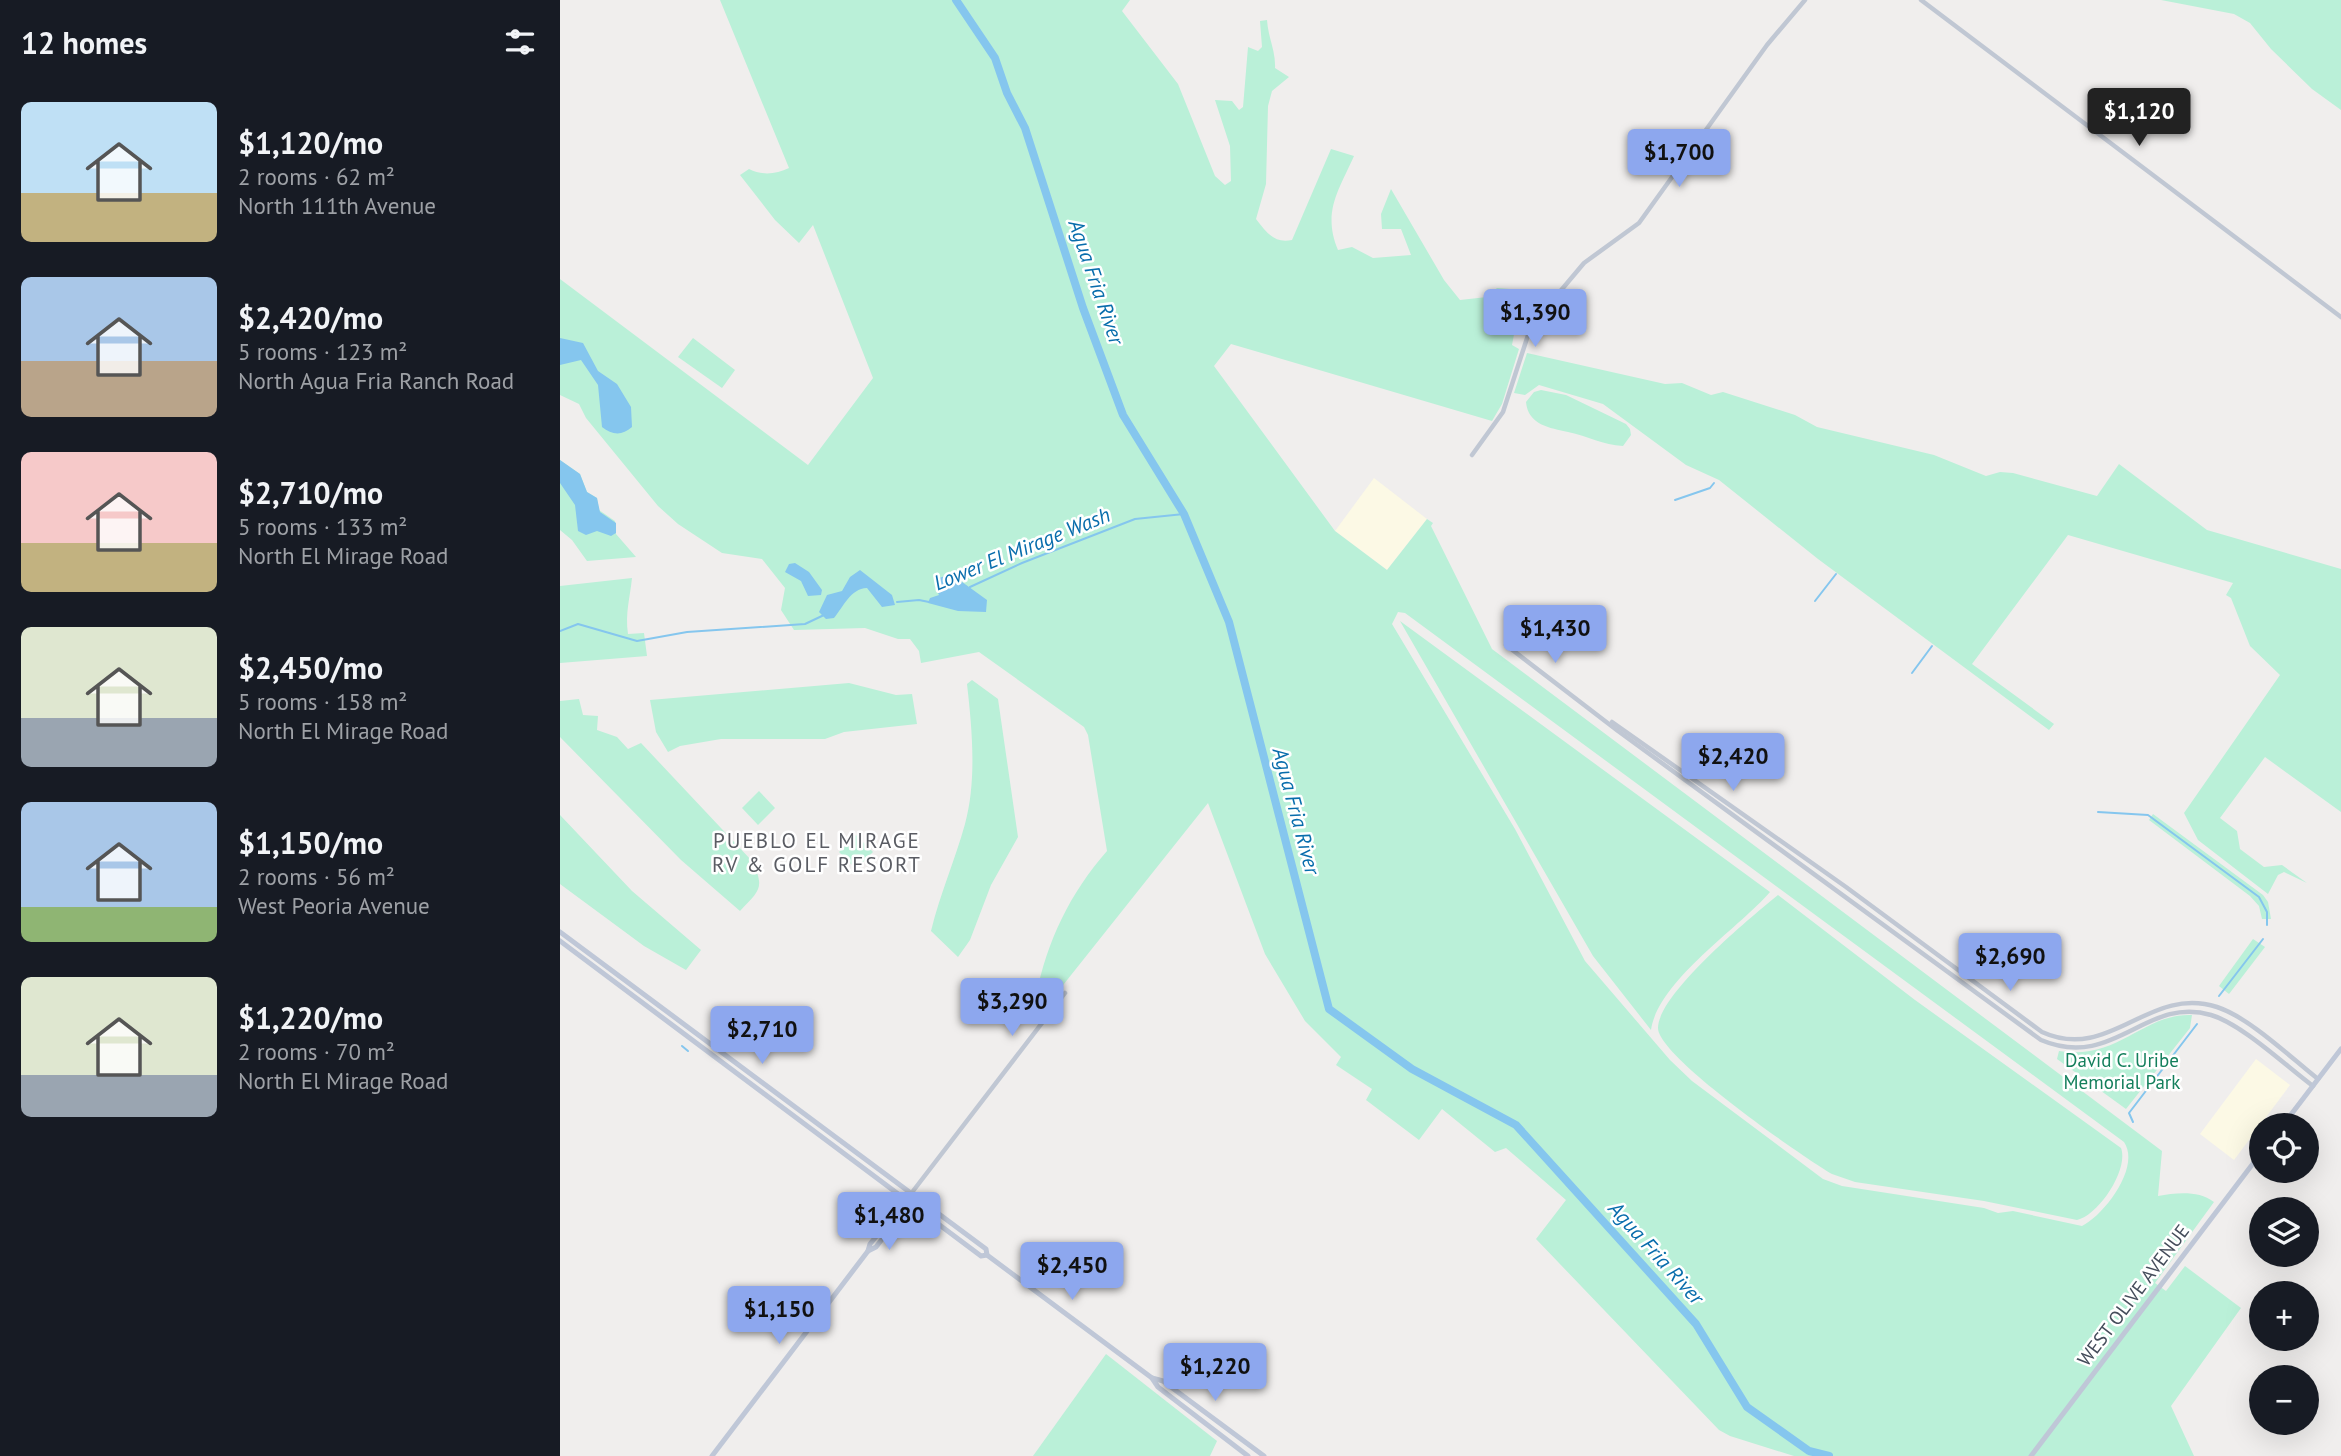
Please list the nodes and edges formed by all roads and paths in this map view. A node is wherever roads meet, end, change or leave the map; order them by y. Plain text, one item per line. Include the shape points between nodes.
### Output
1 (1805, 0) edge
2 (1922, 0) edge
3 (2341, 317) edge
4 (1472, 455) dead end
5 (1507, 645) dead end
6 (1608, 720) junction
7 (560, 932) edge
8 (560, 941) edge
9 (1065, 993) dead end
10 (2186, 1002) junction
11 (2186, 1012) junction
12 (2341, 1049) edge
13 (2318, 1079) junction
14 (2313, 1086) junction
15 (2292, 1113) edge
16 (2249, 1169) edge
17 (909, 1196) junction
18 (1152, 1378) junction
19 (1163, 1381) junction
20 (1158, 1387) junction
21 (712, 1456) edge
22 (1248, 1456) edge
23 (1264, 1456) edge
24 (2031, 1456) edge

1 - 4 street via 1770,41 1639,223 1584,263 1531,326 1503,412
2 - 3 street
5 - 6 street
6 - 10 street via 2042,1032 2072,1041 2096,1038 2160,1007
6 - 11 street via 2041,1041 2065,1048 2096,1046 2163,1015
7 - 17 main road
8 - 17 main road
9 - 17 street
10 - 11 street
10 - 13 street via 2228,1012
11 - 14 street via 2225,1020
12 - 13 main road
13 - 14 main road
14 - 15 main road
16 - 24 main road, WEST OLIVE AVENUE
17 - 18 main road via 986,1249 987,1255
17 - 21 main road
18 - 19 main road
18 - 20 main road
19 - 20 main road
19 - 23 main road
20 - 22 main road

